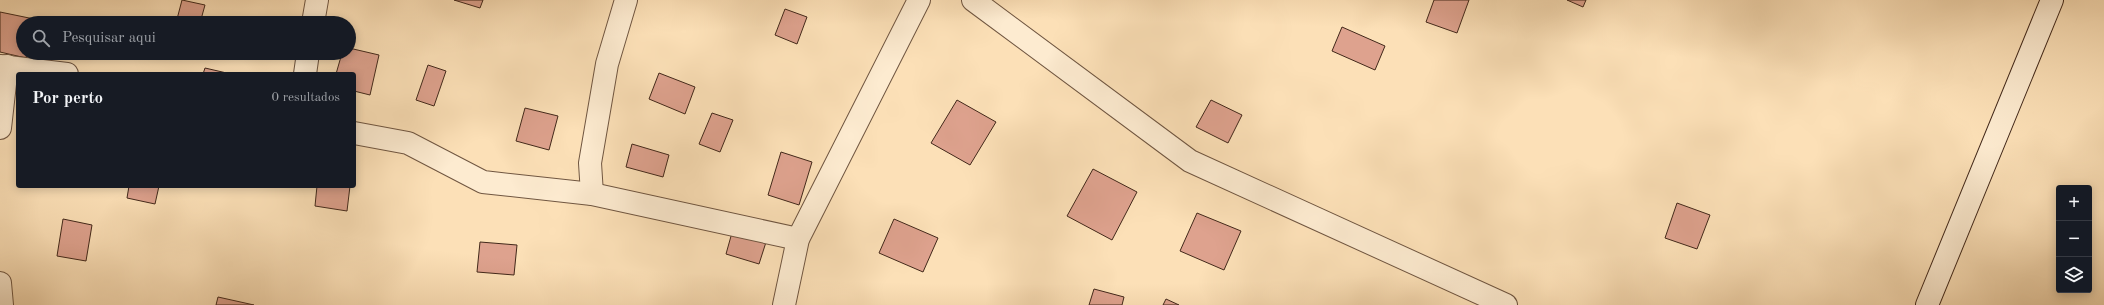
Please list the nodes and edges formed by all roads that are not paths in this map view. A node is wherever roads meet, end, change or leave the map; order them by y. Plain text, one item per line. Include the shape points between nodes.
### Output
1 (317, 0) edge
2 (626, 0) edge
3 (919, 0) edge
4 (972, 0) edge
5 (2052, 0) edge
6 (315, 16) edge
7 (307, 60) edge
8 (4, 66) edge
9 (51, 72) edge
10 (305, 72) edge
11 (0, 128) edge
12 (356, 134) edge
13 (592, 194) junction
14 (798, 239) junction
15 (0, 283) edge
16 (2, 305) edge
17 (784, 305) edge
18 (1506, 305) edge
19 (1927, 305) edge

1 - 6 street
2 - 13 street via 607,64 590,163
3 - 14 street
4 - 18 street via 1190,161
5 - 19 street
7 - 10 street
8 - 9 street
8 - 11 street
12 - 13 street via 408,143 483,182
13 - 14 street
14 - 17 street
15 - 16 street

